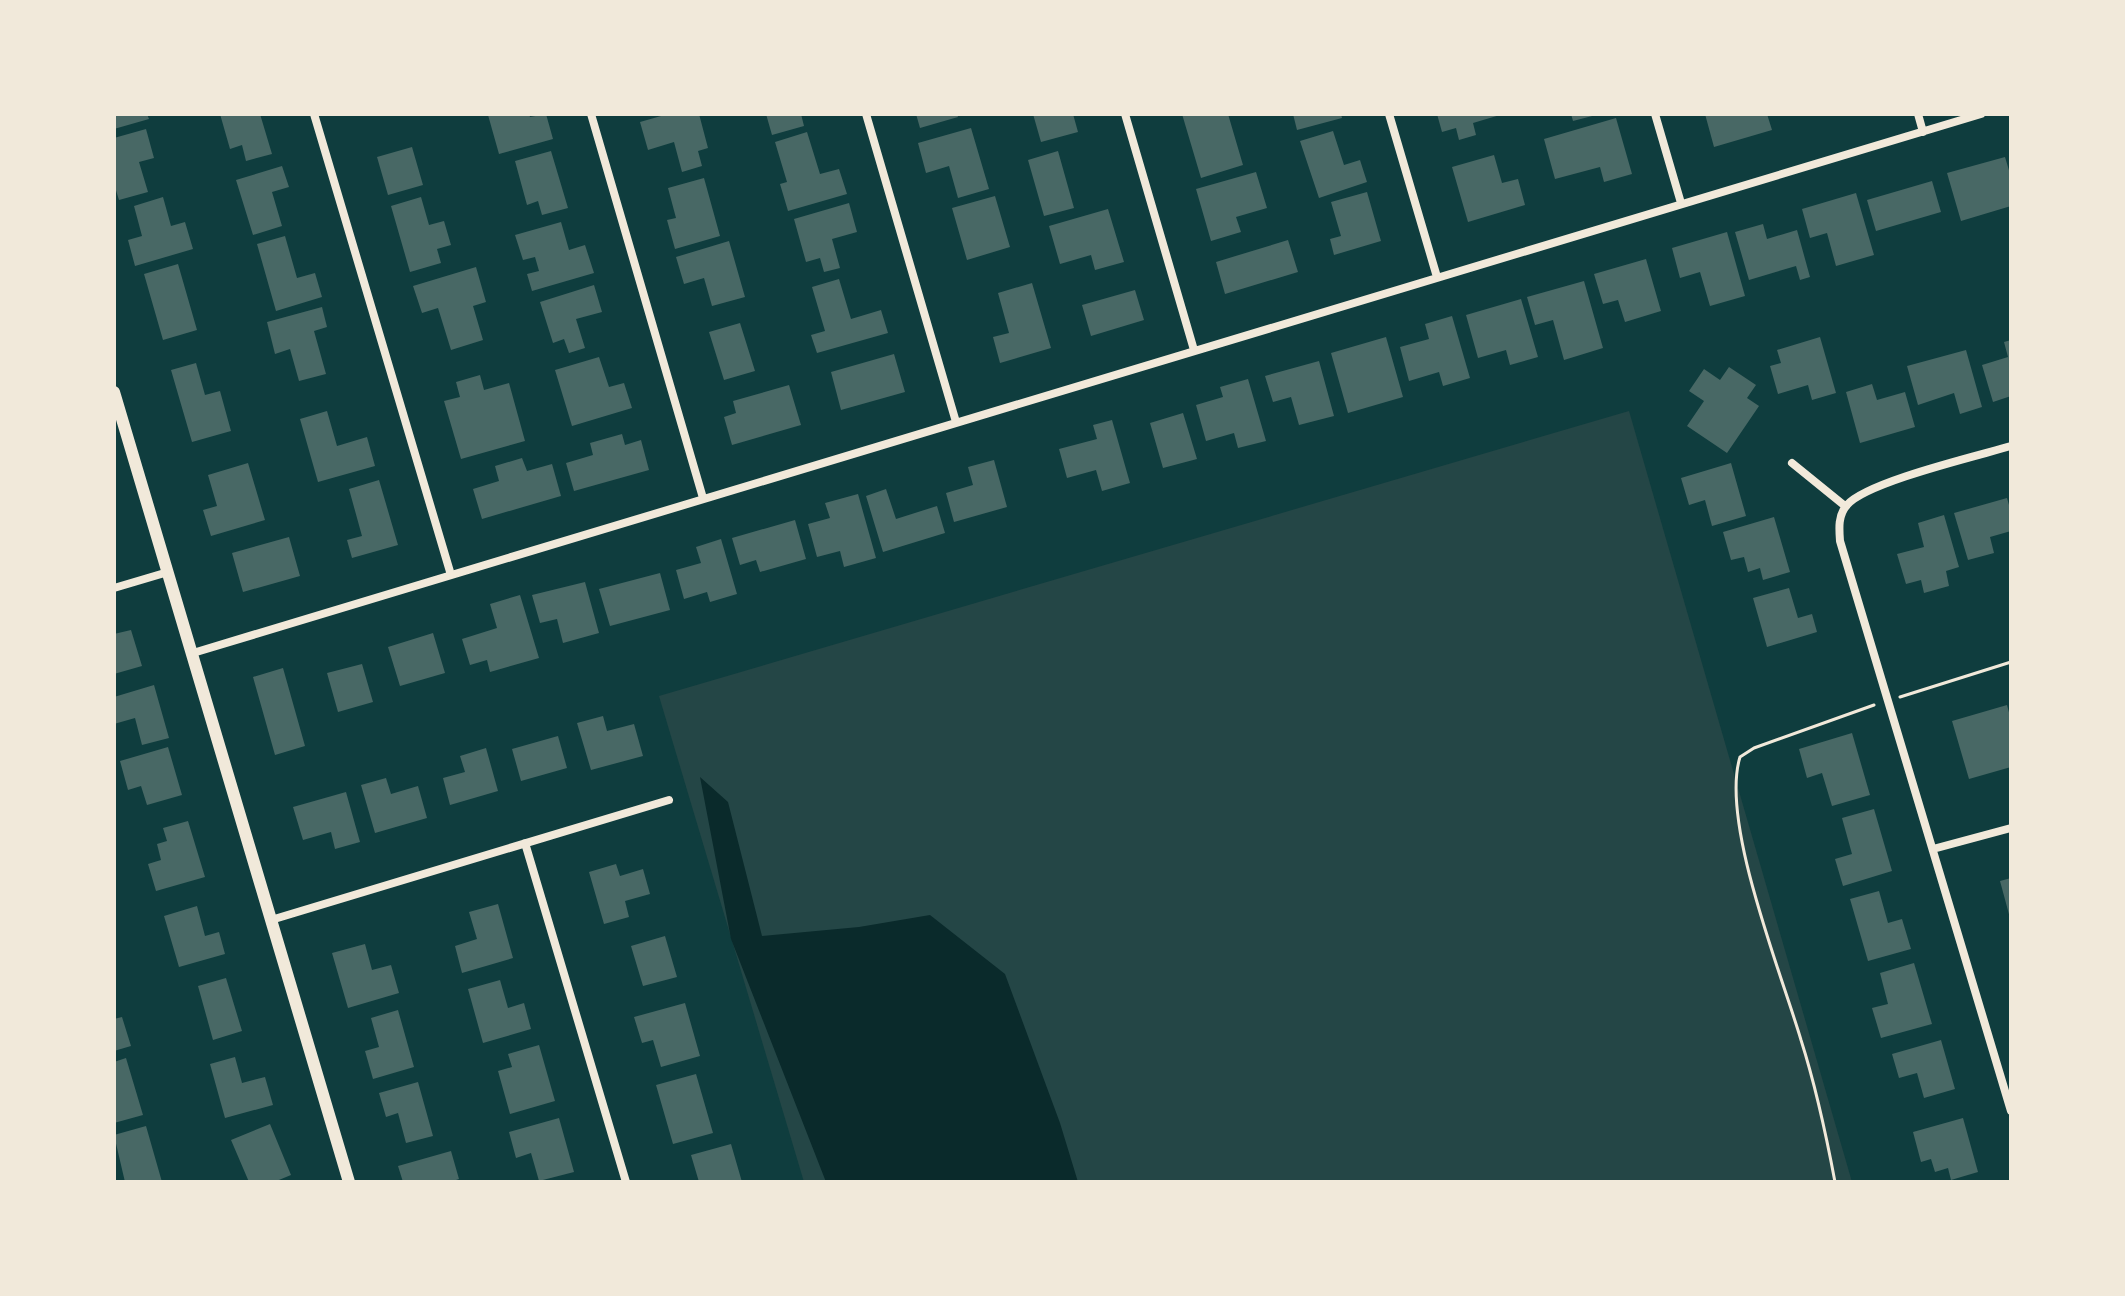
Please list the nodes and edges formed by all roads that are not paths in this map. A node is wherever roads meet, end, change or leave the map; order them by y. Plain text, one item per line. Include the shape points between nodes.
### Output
1 (314, 114) edge
2 (591, 114) edge
3 (866, 114) edge
4 (1125, 114) edge
5 (1389, 114) edge
6 (1655, 114) edge
7 (1918, 114) edge
8 (1981, 114) edge
9 (1923, 132) junction
10 (1681, 203) junction
11 (1437, 277) junction
12 (1194, 350) junction
13 (114, 392) edge
14 (956, 422) junction
15 (2011, 446) edge
16 (1792, 463) dead end
17 (703, 498) junction
18 (1845, 506) junction
19 (168, 572) junction
20 (451, 575) junction
21 (114, 588) edge
22 (193, 653) junction
23 (669, 800) dead end
24 (2011, 828) edge
25 (525, 843) junction
26 (1933, 849) junction
27 (271, 920) junction
28 (2010, 1106) edge
29 (349, 1182) edge
30 (626, 1182) edge

1 - 20 street
2 - 17 street
3 - 14 street
4 - 12 street
5 - 11 street
6 - 10 street
7 - 9 street
8 - 9 street
9 - 10 street
10 - 11 street
11 - 12 street
12 - 14 street
13 - 19 street
14 - 17 street
15 - 18 street via 1881,485
16 - 18 street
17 - 20 street
18 - 26 street via 1839,519 1840,541
19 - 21 street
19 - 22 street
20 - 22 street
22 - 27 street
23 - 25 street
24 - 26 street
25 - 27 street
25 - 30 street
26 - 28 street
27 - 29 street

